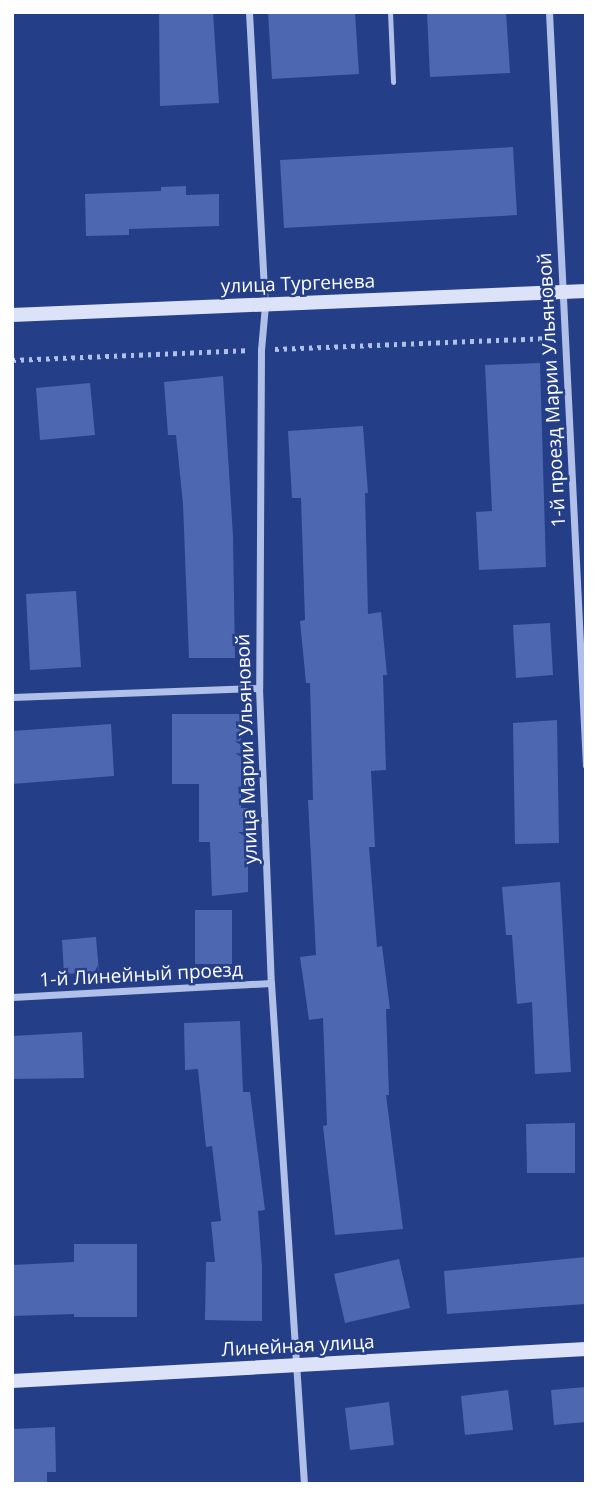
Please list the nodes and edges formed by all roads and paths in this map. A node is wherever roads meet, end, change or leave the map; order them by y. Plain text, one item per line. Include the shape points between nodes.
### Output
1 (249, 12) edge
2 (390, 12) edge
3 (549, 12) edge
4 (393, 82) dead end
5 (586, 291) edge
6 (563, 292) junction
7 (265, 305) junction
8 (12, 315) edge
9 (565, 337) junction
10 (261, 349) junction
11 (12, 360) edge
12 (259, 688) junction
13 (12, 697) edge
14 (586, 765) edge
15 (271, 983) junction
16 (12, 998) edge
17 (586, 1349) edge
18 (296, 1366) junction
19 (12, 1381) edge
20 (304, 1484) edge

1 - 7 street, улица Марии Ульяновой
2 - 4 lane
3 - 6 street, 1-й проезд Марии Ульяновой
5 - 6 street, улица Тургенева
6 - 7 street, улица Тургенева
6 - 9 street, 1-й проезд Марии Ульяновой
7 - 8 street, улица Тургенева
7 - 10 street, улица Марии Ульяновой
9 - 10 path
9 - 14 street, 1-й проезд Марии Ульяновой
10 - 11 path
10 - 12 street, улица Марии Ульяновой
12 - 13 street
12 - 15 street, улица Марии Ульяновой
15 - 16 street, 1-й Линейный проезд
15 - 18 street, улица Марии Ульяновой
17 - 18 street, Линейная улица
18 - 19 street, Линейная улица
18 - 20 street, улица Марии Ульяновой

